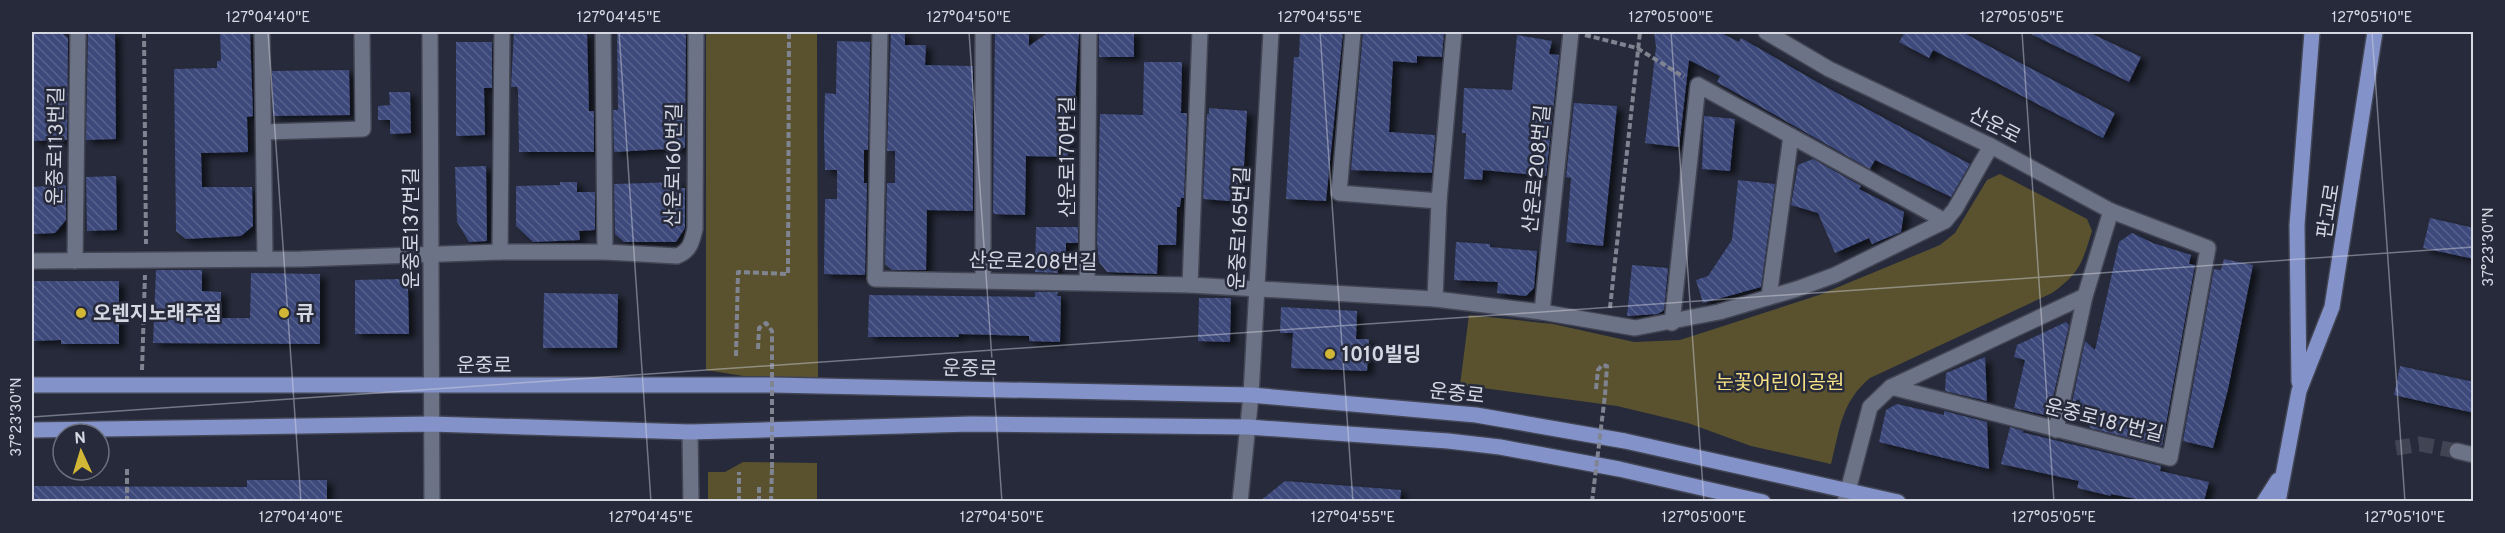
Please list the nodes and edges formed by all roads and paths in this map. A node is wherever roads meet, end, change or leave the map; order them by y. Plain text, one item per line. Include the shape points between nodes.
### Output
1 (78, 32) edge
2 (144, 32) edge
3 (262, 32) edge
4 (362, 32) edge
5 (430, 32) edge
6 (502, 32) edge
7 (603, 32) edge
8 (696, 32) edge
9 (789, 32) edge
10 (880, 32) edge
11 (983, 32) edge
12 (1089, 32) edge
13 (1200, 32) edge
14 (1271, 32) edge
15 (1353, 32) edge
16 (1455, 32) edge
17 (1640, 32) edge
18 (1766, 32) edge
19 (2312, 32) edge
20 (2376, 32) edge
21 (1577, 33) edge
22 (1637, 48) junction
23 (1698, 85) junction
24 (264, 132) junction
25 (1791, 136) junction
26 (1991, 146) junction
27 (1439, 201) junction
28 (2111, 211) junction
29 (1945, 221) junction
30 (2208, 248) joint
31 (500, 252) junction
32 (605, 252) junction
33 (433, 253) junction
34 (265, 259) junction
35 (146, 260) junction
36 (32, 261) edge
37 (75, 261) junction
38 (983, 280) junction
39 (1087, 282) junction
40 (1190, 285) junction
41 (1257, 290) junction
42 (2085, 296) junction
43 (1769, 297) junction
44 (1435, 298) junction
45 (1542, 312) junction
46 (1672, 323) junction
47 (1609, 325) junction
48 (758, 349) dead end
49 (736, 356) dead end
50 (32, 384) edge
51 (142, 384) junction
52 (432, 386) junction
53 (1891, 387) junction
54 (1596, 388) dead end
55 (2300, 391) junction
56 (1251, 395) junction
57 (431, 424) junction
58 (1248, 427) junction
59 (32, 430) edge
60 (2056, 430) junction
61 (690, 432) junction
62 (2457, 451) tunnel mouth
63 (2474, 455) edge
64 (127, 469) dead end
65 (739, 472) dead end
66 (2283, 472) junction
67 (759, 486) dead end
68 (1846, 496) edge
69 (127, 501) edge
70 (432, 501) edge
71 (691, 501) edge
72 (739, 501) edge
73 (759, 501) edge
74 (771, 501) edge
75 (1240, 501) edge
76 (1592, 501) edge
77 (1763, 501) edge
78 (1898, 501) edge
79 (2264, 501) edge
80 (2277, 501) edge
81 (2290, 501) edge

1 - 37 street, 운중로113번길
2 - 35 path
3 - 24 street
4 - 24 street via 363,129
5 - 33 street, 운중로137번길
6 - 31 street
7 - 32 street
8 - 32 street, 산운로160번길 via 692,243 677,256
9 - 49 path via 788,274 738,272
10 - 38 street, 산운로208번길 via 875,279
11 - 38 street
12 - 39 street, 산운로170번길
13 - 40 street
14 - 41 street, 운중로165번길
15 - 27 street via 1339,192
16 - 27 street
17 - 22 path
18 - 26 street, 산운로 via 1829,69
19 - 55 main road, 판교로 via 2297,225
20 - 55 main road, 판교로 via 2332,307
21 - 22 path
21 - 45 street, 산운로208번길
22 - 23 path
22 - 47 path
23 - 25 street
23 - 46 street
24 - 34 street
25 - 29 street
25 - 43 street
26 - 28 street, 산운로
26 - 29 street, 산운로208번길
27 - 44 street
28 - 30 street, 산운로
28 - 42 street
29 - 43 street, 산운로208번길 via 1835,275
30 - 60 street, 운중로187번길 via 2170,458
31 - 32 street, 산운로160번길
31 - 33 street, 산운로160번길
33 - 34 street, 산운로160번길
33 - 52 street, 운중로137번길
34 - 35 street, 산운로160번길
35 - 37 street
35 - 51 path
36 - 37 street
38 - 39 street, 산운로208번길
39 - 40 street, 산운로208번길
40 - 41 street, 산운로208번길
41 - 44 street, 산운로208번길
41 - 56 street, 운중로165번길
42 - 53 street
42 - 60 street
43 - 46 street, 산운로208번길
44 - 45 street, 산운로208번길
45 - 47 street, 산운로208번길
46 - 47 street, 산운로208번길 via 1635,328
48 - 74 path, bridge via 759,328 766,323 772,331
50 - 51 main road, 운중로
51 - 52 main road, 운중로
52 - 56 main road, 운중로 via 772,385
52 - 57 street, 운중로137번길
53 - 60 street, 운중로187번길
53 - 68 street via 1870,407
54 - 76 path, bridge via 1598,370 1607,366
55 - 66 main road, 판교로
56 - 58 street, 운중로165번길
56 - 68 main road, 운중로 via 1476,415 1625,441
57 - 59 main road
57 - 61 main road
57 - 70 street, 운중로137번길
58 - 61 main road via 971,424
58 - 75 street, 운중로165번길
58 - 77 main road via 1500,447
61 - 71 street
62 - 63 street
64 - 69 path
65 - 72 path
66 - 79 main road
66 - 80 main road, 판교로
66 - 81 main road
67 - 73 path
68 - 78 main road, 운중로

